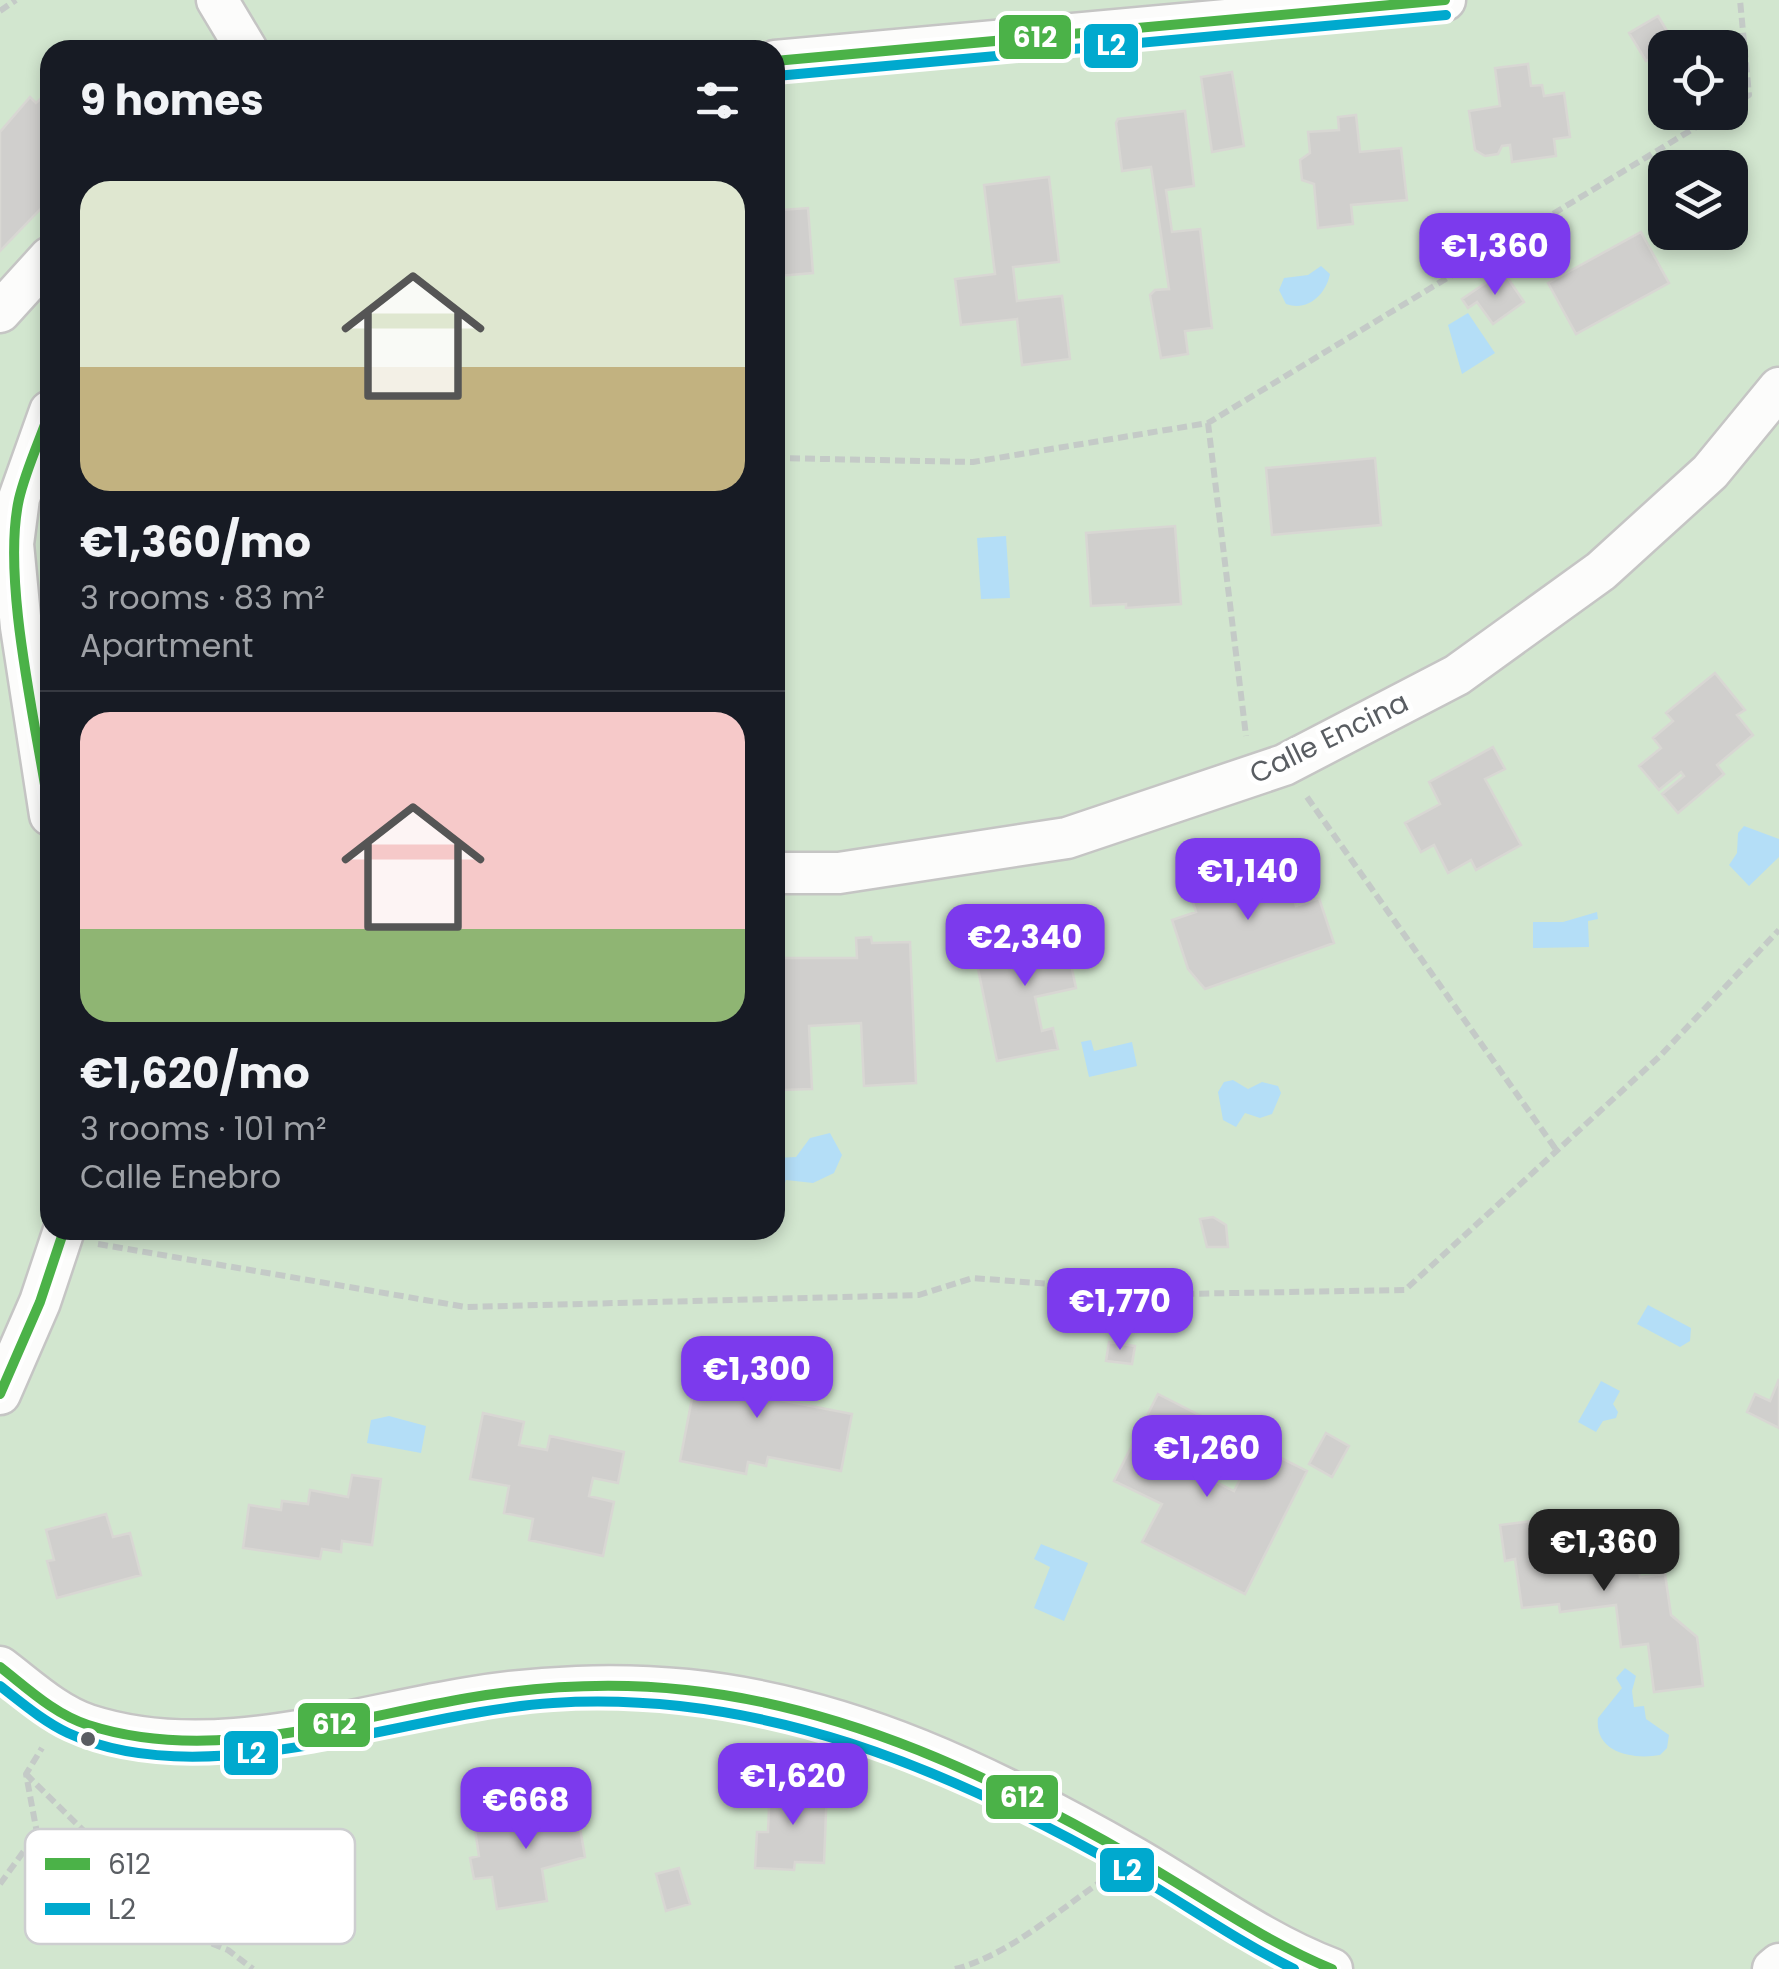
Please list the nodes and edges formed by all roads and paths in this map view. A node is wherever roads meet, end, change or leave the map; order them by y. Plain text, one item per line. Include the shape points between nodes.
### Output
1 (16, 0) edge
2 (217, 0) edge
3 (1445, 0) edge
4 (1740, 0) edge
5 (0, 11) edge
6 (1743, 30) edge
7 (241, 40) edge
8 (785, 60) edge
9 (1691, 130) edge
10 (40, 268) edge
11 (0, 312) edge
12 (1779, 388) edge
13 (1208, 423) junction
14 (40, 432) edge
15 (785, 458) edge
16 (9, 492) edge
17 (40, 709) edge
18 (1268, 771) junction
19 (785, 874) edge
20 (1779, 930) edge
21 (1557, 1151) junction
22 (61, 1240) edge
23 (96, 1240) edge
24 (0, 1394) edge
25 (0, 1668) edge
26 (64, 1714) junction
27 (26, 1774) junction
28 (36, 1829) edge
29 (82, 1829) edge
30 (25, 1850) edge
31 (1135, 1858) junction
32 (0, 1884) edge
33 (213, 1944) edge
34 (1779, 1964) edge
35 (253, 1969) edge
36 (955, 1969) edge
37 (1332, 1969) edge
38 (1772, 1969) edge

1 - 5 path
2 - 7 street
3 - 8 street
4 - 6 path
9 - 13 path
10 - 11 street
12 - 18 street, Calle Encina via 1710,472 1600,571 1456,675
13 - 15 path via 972,462
13 - 18 path
14 - 16 street
16 - 17 street via 21,627
18 - 19 street, Calle Encina via 1067,838 839,873
18 - 21 path
20 - 21 path via 1660,1056
21 - 23 path via 1404,1290 1178,1294 973,1278 919,1295 466,1307
22 - 24 street
25 - 26 street
26 - 27 path
26 - 31 street via 160,1738 244,1739 474,1697 581,1688 684,1690 787,1704 904,1740
27 - 28 path
27 - 29 path
30 - 32 path
31 - 36 path via 1022,1935
31 - 37 street via 1285,1951
33 - 35 path
34 - 38 street

